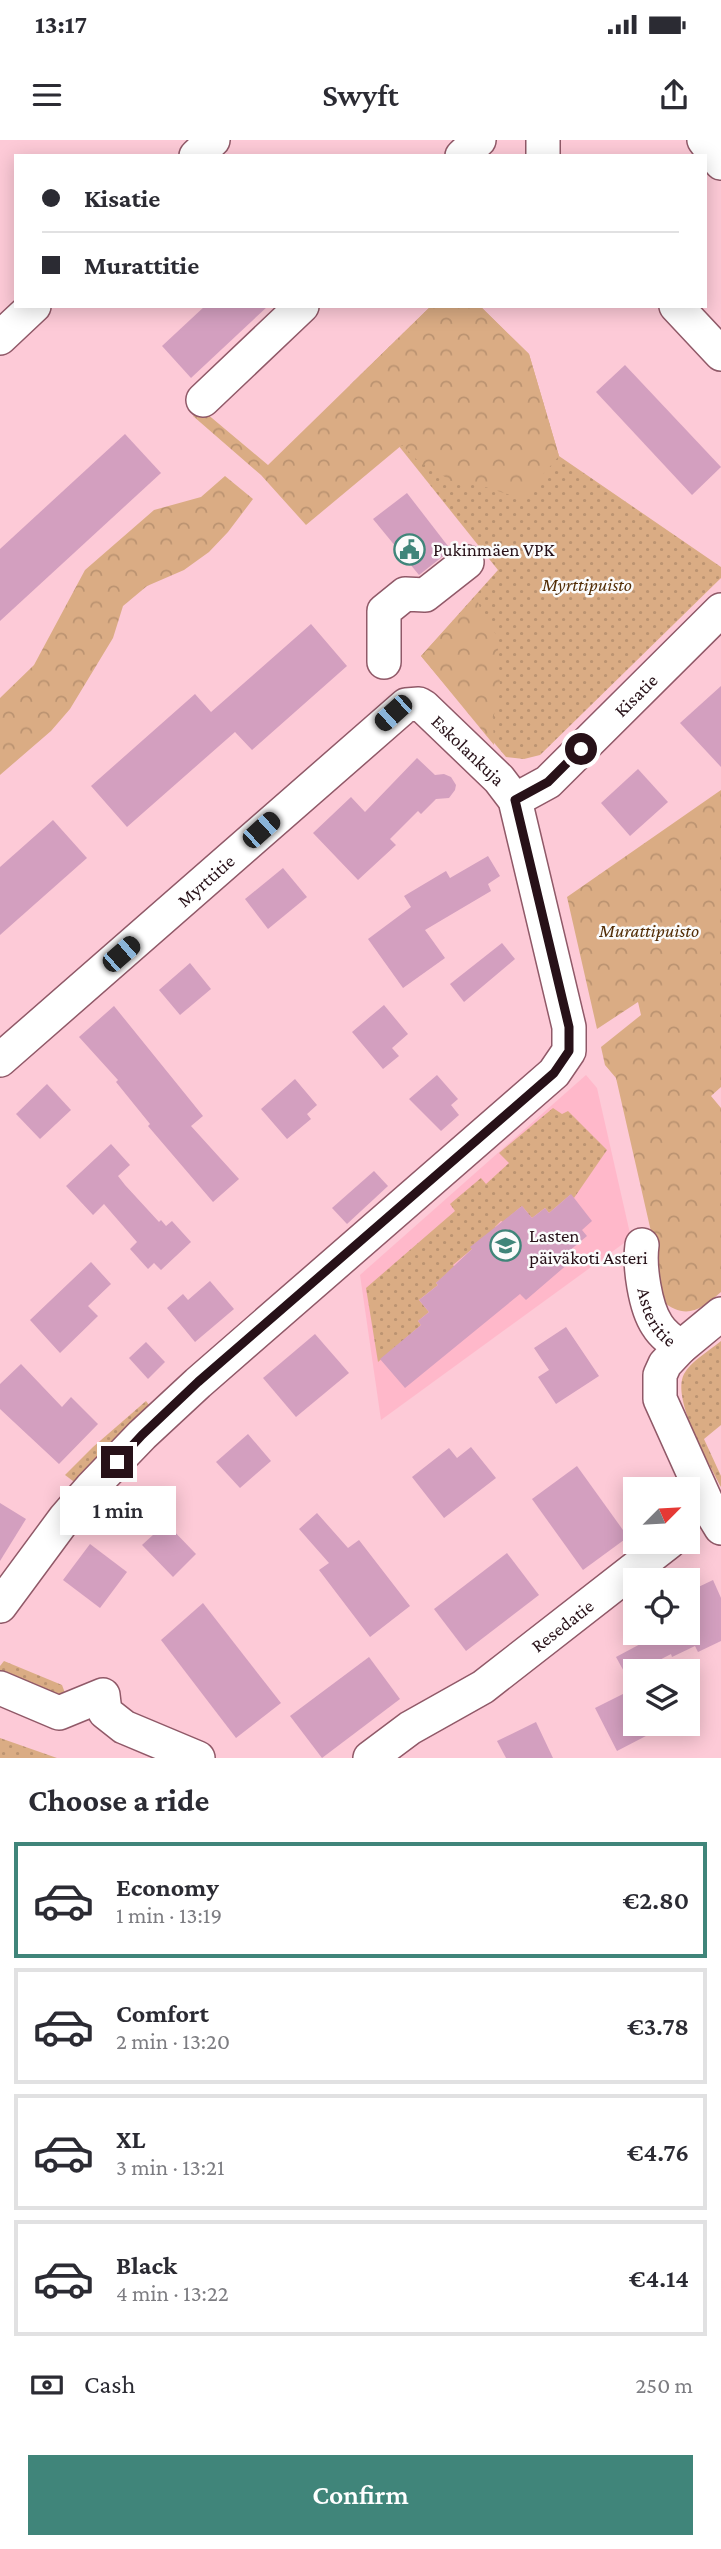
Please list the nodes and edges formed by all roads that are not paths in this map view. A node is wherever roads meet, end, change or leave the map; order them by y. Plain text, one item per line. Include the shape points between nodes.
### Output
1 (213, 140) edge
2 (479, 140) edge
3 (704, 140) edge
4 (198, 154) edge
5 (464, 154) edge
6 (721, 163) edge
7 (32, 308) edge
8 (300, 308) edge
9 (678, 308) edge
10 (0, 338) edge
11 (721, 354) edge
12 (203, 400) dead end
13 (467, 562) dead end
14 (721, 610) edge
15 (384, 662) dead end
16 (413, 704) joint
17 (515, 800) junction
18 (0, 1060) edge
19 (642, 1245) dead end
20 (721, 1314) edge
21 (681, 1347) junction
22 (706, 1522) edge
23 (654, 1554) edge
24 (0, 1605) edge
25 (0, 1688) edge
26 (198, 1758) edge
27 (370, 1758) edge

1 - 4 street
2 - 5 street
3 - 6 street
7 - 10 street
8 - 12 street
9 - 11 street
13 - 15 street via 425,595 405,594 384,611
14 - 17 street, Kisatie via 548,782
16 - 17 street, Eskolankuja via 430,712
16 - 18 street, Myrttitie via 393,713
17 - 24 street, Eskolankuja via 569,1027 569,1051 554,1073 142,1435 65,1518
19 - 21 street, Asteritie via 640,1260 655,1323
20 - 21 street
21 - 22 street, Asteritie via 660,1376 660,1399
23 - 27 street, Resedatie via 483,1686 410,1728
25 - 26 street via 59,1713 103,1695 105,1712 124,1727

